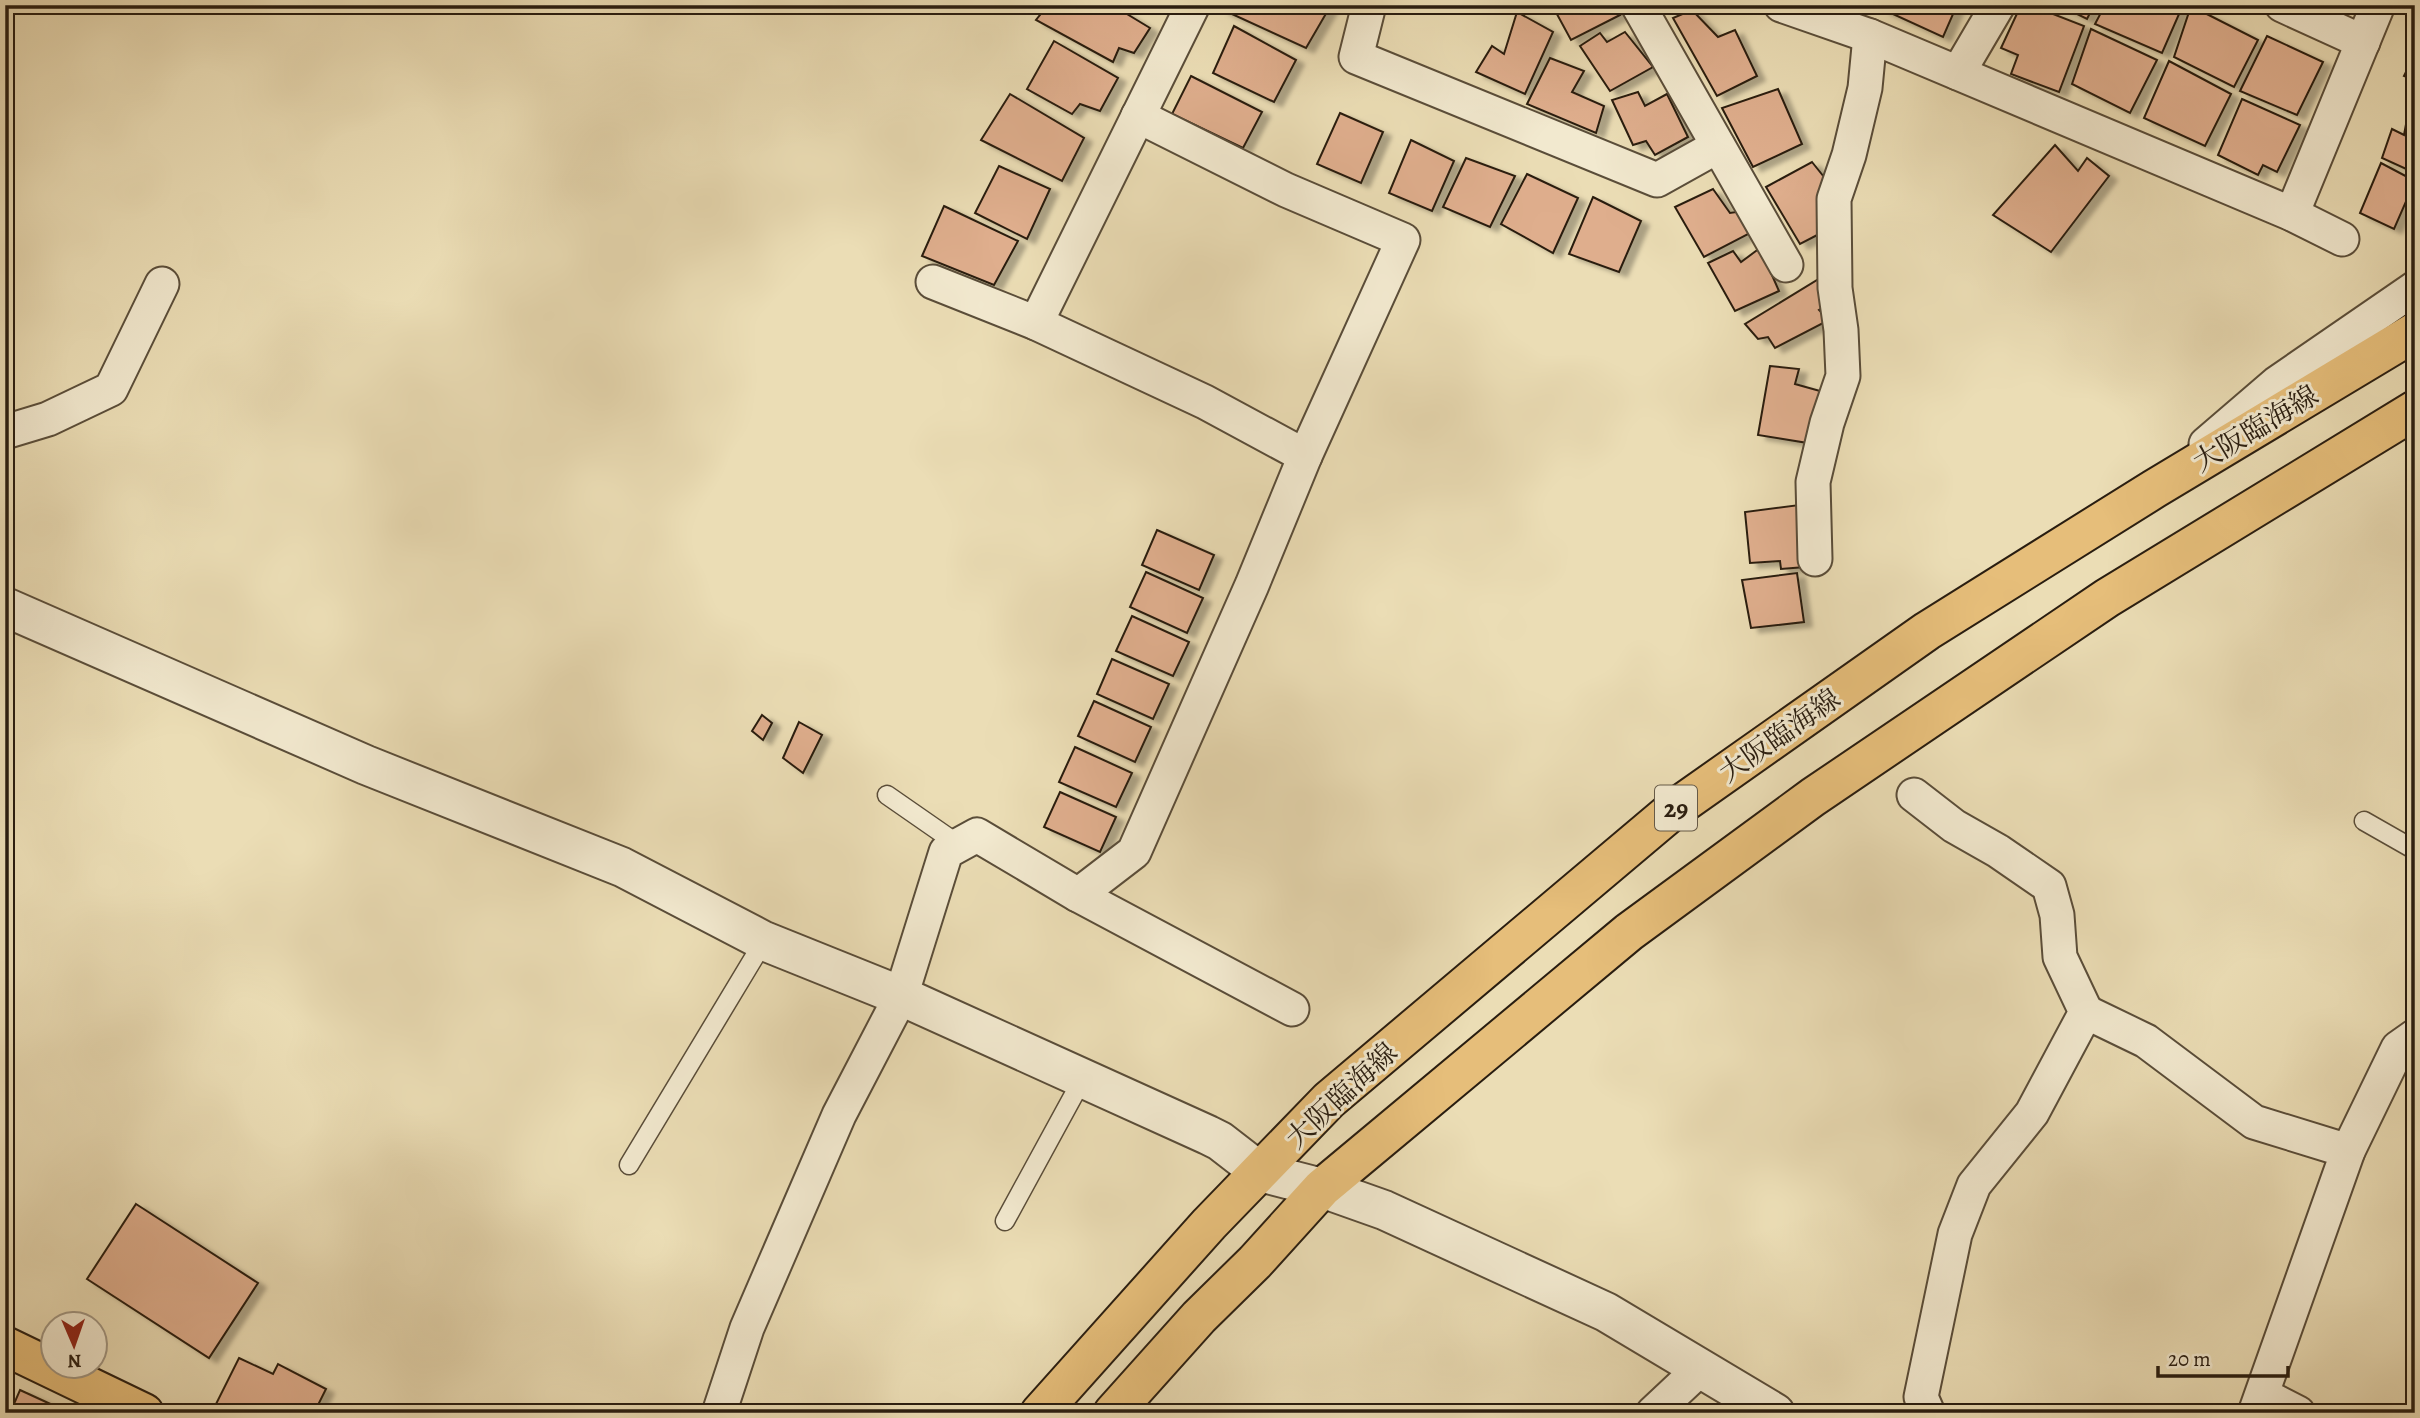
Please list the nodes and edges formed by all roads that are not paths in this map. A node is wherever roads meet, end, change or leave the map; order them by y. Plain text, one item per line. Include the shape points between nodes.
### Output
1 (1192, 5) edge
2 (1369, 5) edge
3 (1638, 5) edge
4 (1781, 5) edge
5 (1998, 5) edge
6 (2282, 5) edge
7 (2378, 5) edge
8 (1870, 36) junction
9 (2363, 42) junction
10 (1958, 73) junction
11 (1138, 116) junction
12 (1718, 146) junction
13 (2292, 214) junction
14 (2342, 239) dead end
15 (1786, 265) dead end
16 (933, 282) dead end
17 (162, 284) dead end
18 (2415, 288) edge
19 (1036, 323) junction
20 (2415, 332) edge
21 (2415, 410) edge
22 (5, 432) edge
23 (1305, 456) junction
24 (2154, 489) junction
25 (1815, 559) dead end
26 (5, 607) edge
27 (887, 795) dead end
28 (1914, 795) dead end
29 (2364, 821) dead end
30 (959, 845) junction
31 (2415, 850) edge
32 (1078, 895) junction
33 (764, 941) junction
34 (901, 996) junction
35 (1292, 1009) dead end
36 (2086, 1012) junction
37 (2415, 1036) edge
38 (1083, 1078) junction
39 (2348, 1151) junction
40 (629, 1165) dead end
41 (1260, 1172) junction
42 (1322, 1188) junction
43 (1004, 1221) dead end
44 (5, 1346) edge
45 (1701, 1368) junction
46 (2259, 1404) edge
47 (1916, 1407) edge
48 (144, 1413) edge
49 (719, 1413) edge
50 (1040, 1413) edge
51 (1113, 1413) edge
52 (1653, 1413) edge
53 (1775, 1413) edge
54 (2298, 1413) edge

1 - 11 street
2 - 12 street via 1356,57 1657,180
3 - 12 street
4 - 8 street
5 - 10 street
6 - 9 street
7 - 9 street
8 - 10 street
8 - 25 street via 1865,88 1834,199 1835,288 1843,376 1813,482
9 - 13 street
10 - 13 street
11 - 19 street
11 - 23 street via 1286,190 1403,240
12 - 15 street
13 - 14 street
16 - 19 street
17 - 22 street via 111,390
18 - 24 street via 2277,383
19 - 23 street via 1205,402
20 - 24 main road, 大阪臨海線 / 29
21 - 42 main road, 大阪臨海線 / 29 via 2107,598 1813,797 1629,932
23 - 32 street via 1134,852
24 - 41 main road, 大阪臨海線 / 29 via 1927,631 1673,810 1329,1100
26 - 33 street via 366,765 621,867
27 - 30 lane
28 - 36 street via 2049,886 2060,957
29 - 31 lane
30 - 32 street via 977,835
30 - 34 street via 946,852
32 - 35 street
33 - 34 street
33 - 40 lane
34 - 38 street
34 - 49 street via 839,1115 747,1328
36 - 39 street via 2146,1041 2254,1122
36 - 47 street via 2032,1113 1974,1185 1955,1234
37 - 39 street via 2398,1048
38 - 41 street via 1220,1141
38 - 43 lane
39 - 46 street
41 - 42 street
41 - 50 main road, 大阪臨海線 / 29
42 - 45 street via 1384,1210 1606,1312
42 - 51 main road, 大阪臨海線 / 29
44 - 48 main road
45 - 52 street
45 - 53 street
46 - 54 street

